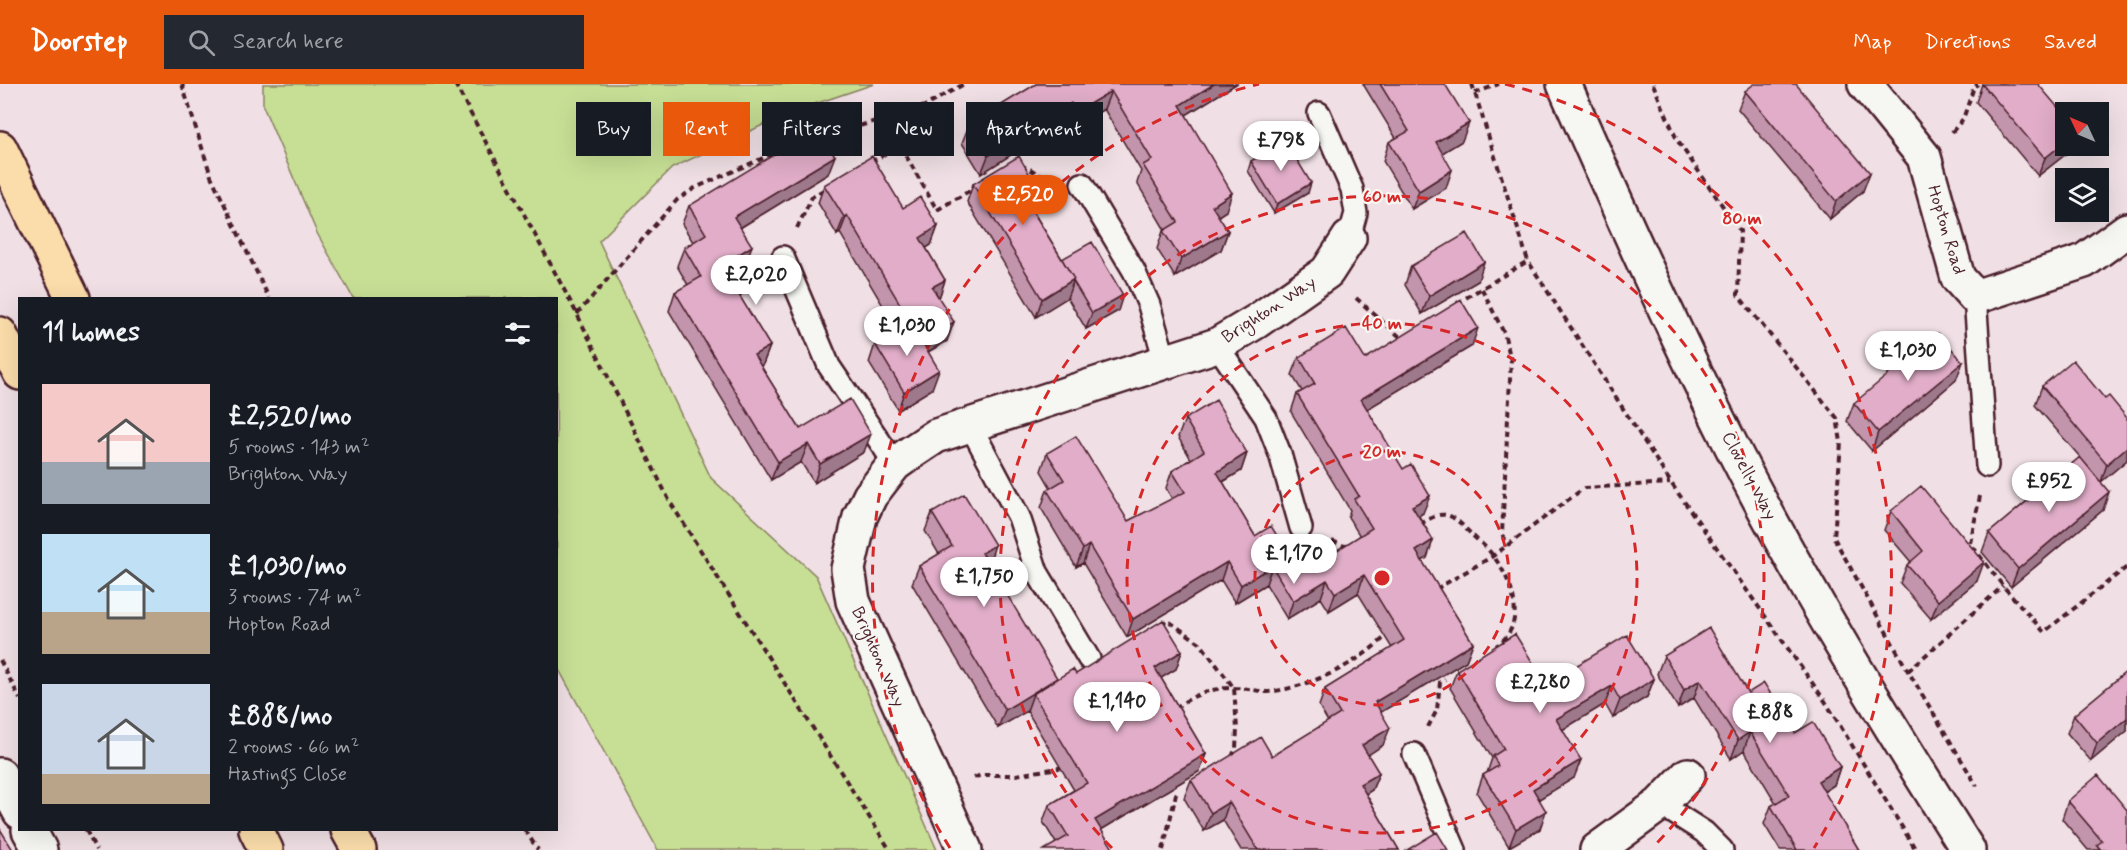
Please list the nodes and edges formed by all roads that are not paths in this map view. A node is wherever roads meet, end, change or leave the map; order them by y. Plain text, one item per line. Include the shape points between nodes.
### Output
1 (1865, 84) edge
2 (1570, 98) edge
3 (1319, 113) dead end
4 (0, 148) edge
5 (1082, 184) road end
6 (2127, 230) edge
7 (1349, 238) joint
8 (783, 257) road end
9 (73, 297) edge
10 (1975, 297) junction
11 (0, 334) edge
12 (1217, 345) junction
13 (1165, 361) junction
14 (18, 369) edge
15 (970, 425) junction
16 (895, 464) junction
17 (1987, 466) road end
18 (1301, 528) road end
19 (1089, 659) dead end
20 (1414, 754) road end
21 (0, 775) edge
22 (1688, 776) dead end
23 (1660, 804) junction
24 (18, 808) edge
25 (30, 831) edge
26 (256, 831) edge
27 (349, 831) edge
28 (40, 850) edge
29 (266, 850) edge
30 (359, 850) edge
31 (965, 850) edge
32 (1455, 850) edge
33 (1597, 850) edge
34 (1722, 850) edge
35 (1968, 850) edge

1 - 10 street, Hopton Road via 1924,157 1958,278
2 - 35 street, Clovelly Way via 1635,246 1738,458 1812,594
3 - 7 lane, Brighton Way via 1352,189 1356,213
4 - 9 highway
5 - 13 lane via 1134,271 1149,305
6 - 10 street, Hopton Road via 2084,261
7 - 12 street, Brighton Way via 1327,272
8 - 16 lane via 829,366
10 - 17 lane
11 - 14 highway
12 - 13 street, Brighton Way
12 - 18 lane, Brighton Way via 1266,418
13 - 15 street, Brighton Way
15 - 16 street, Brighton Way via 936,436
15 - 19 lane via 1019,517 1036,572
16 - 31 street, Brighton Way via 870,496 860,517 848,569 853,602
20 - 32 lane
21 - 24 street
22 - 23 street
23 - 33 street
23 - 34 lane via 1704,832
25 - 28 street
26 - 29 highway
27 - 30 highway

